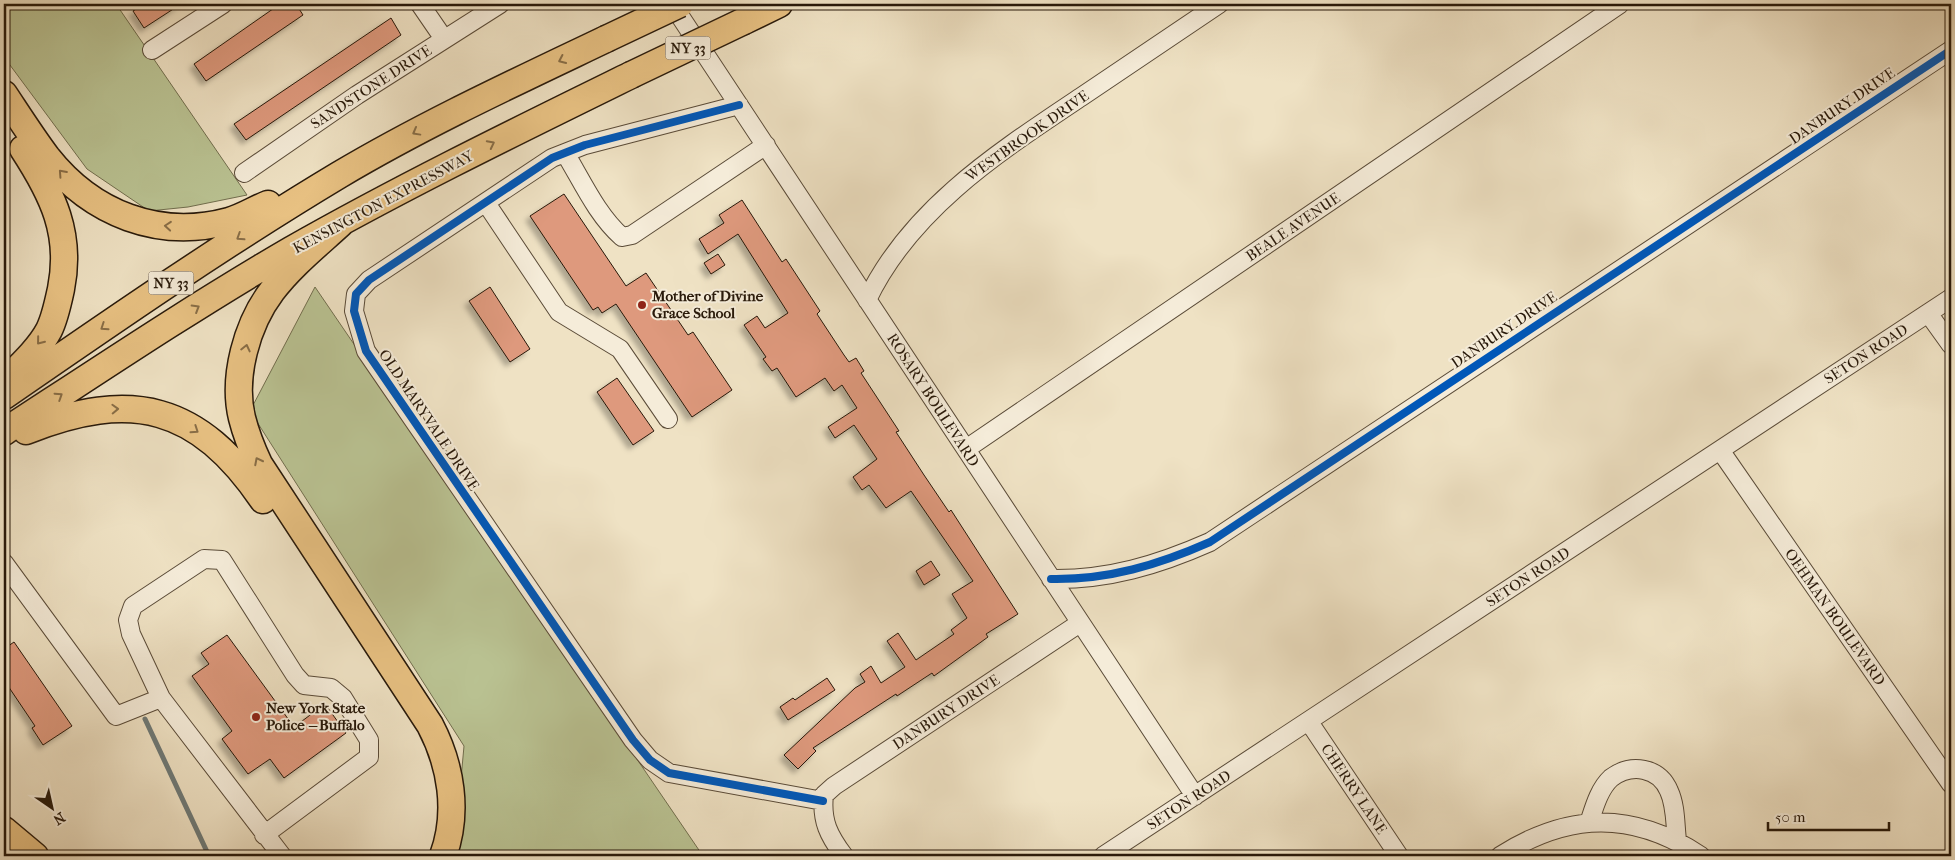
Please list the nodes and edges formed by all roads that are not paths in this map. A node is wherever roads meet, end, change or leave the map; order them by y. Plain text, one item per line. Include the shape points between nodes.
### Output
1 (223, 4) edge
2 (420, 4) edge
3 (500, 4) edge
4 (672, 4) edge
5 (680, 4) edge
6 (779, 4) edge
7 (1219, 4) edge
8 (1620, 4) edge
9 (444, 39) junction
10 (152, 50) dead end
11 (1951, 50) edge
12 (4, 94) edge
13 (739, 105) junction
14 (4, 119) edge
15 (766, 145) junction
16 (565, 152) junction
17 (244, 173) dead end
18 (340, 174) junction
19 (486, 203) junction
20 (340, 224) junction
21 (1951, 298) edge
22 (868, 300) junction
23 (1928, 313) junction
24 (1951, 345) edge
25 (4, 382) edge
26 (4, 396) edge
27 (668, 419) dead end
28 (4, 432) edge
29 (4, 439) edge
30 (966, 449) junction
31 (1720, 450) junction
32 (4, 563) edge
33 (1051, 579) junction
34 (1080, 623) junction
35 (161, 698) junction
36 (1309, 722) junction
37 (1951, 784) edge
38 (1195, 796) junction
39 (823, 804) junction
40 (1589, 823) junction
41 (4, 830) edge
42 (264, 835) junction
43 (1677, 840) junction
44 (35, 856) edge
45 (282, 856) edge
46 (426, 856) edge
47 (443, 856) edge
48 (844, 856) edge
49 (1103, 856) edge
50 (1399, 856) edge
51 (1500, 856) edge
52 (1701, 856) edge

1 - 10 street
2 - 9 street
3 - 9 street, SANDSTONE DRIVE
4 - 13 street, ROSARY BOULEVARD
5 -> 18 highway, NY 33, bridge via 420,130
20 -> 6 highway, KENSINGTON EXPRESSWAY / NY 33, bridge via 530,124
7 - 22 street, WESTBROOK DRIVE via 1038,125 957,186 916,226 884,269
8 - 30 street, BEALE AVENUE
9 - 17 street, SANDSTONE DRIVE
11 - 33 street, DANBURY DRIVE via 1210,542 1143,568 1109,576
18 -> 12 highway via 232,220 187,227 146,223 122,216 68,180
13 - 15 street, ROSARY BOULEVARD
13 - 16 street, OLD MARYVALE DRIVE
14 -> 25 highway via 48,190 59,217 64,246 62,286 48,330
15 - 16 street via 632,235 622,237 613,229
15 - 22 street, ROSARY BOULEVARD
16 - 19 street, OLD MARYVALE DRIVE
18 -> 26 highway, NY 33
19 - 27 street via 558,312 620,349
19 - 39 street, OLD MARYVALE DRIVE via 369,280 356,294 354,311 366,351 633,740 650,760 669,773
28 -> 20 highway, KENSINGTON EXPRESSWAY / NY 33 via 184,315
47 -> 20 highway via 451,820 451,793 440,744 259,464 242,417 239,396 242,366 247,342 258,316 271,292 290,270
21 - 23 street, SETON ROAD
22 - 30 street, ROSARY BOULEVARD
23 - 24 street
23 - 31 street, SETON ROAD
29 -> 46 highway via 80,412 138,409 184,422 232,458 417,728 431,757 437,795 436,819
30 - 33 street, ROSARY BOULEVARD
31 - 36 street, SETON ROAD
31 - 37 street, OEHMAN BOULEVARD
32 - 35 street via 116,716
33 - 34 street, ROSARY BOULEVARD
34 - 38 street, ROSARY BOULEVARD
34 - 39 street, DANBURY DRIVE via 834,786 824,795
35 - 42 street
35 - 42 street via 131,634 128,620 133,606 204,560 222,560 295,675 304,685 331,688 342,698 369,740 369,757
36 - 38 street, SETON ROAD
36 - 50 street, CHERRY LANE
38 - 49 street, SETON ROAD
39 - 48 street via 828,834
40 - 43 street via 1627,824
40 - 43 street via 1601,791 1611,779 1638,768 1650,771 1669,790
40 - 51 street via 1545,831
41 - 44 highway
42 - 45 street
43 - 52 street

